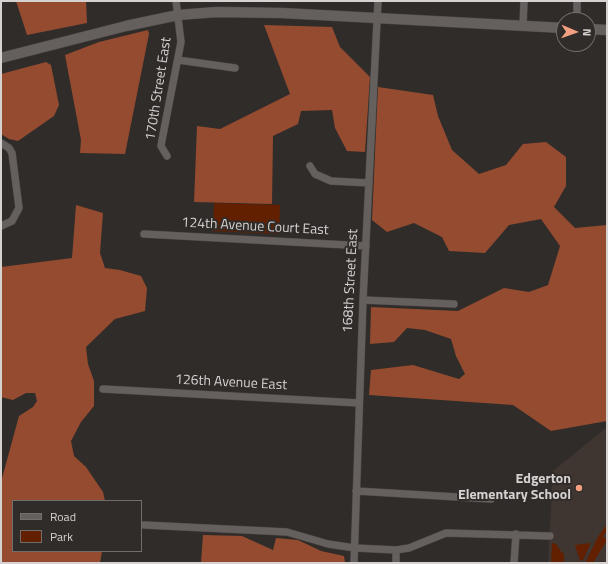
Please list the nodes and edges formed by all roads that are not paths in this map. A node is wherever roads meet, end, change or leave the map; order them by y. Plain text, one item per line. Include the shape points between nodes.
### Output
1 (176, 1) edge
2 (378, 1) edge
3 (524, 1) edge
4 (578, 1) edge
5 (577, 12) edge
6 (178, 15) junction
7 (377, 18) junction
8 (523, 26) junction
9 (556, 28) edge
10 (596, 29) edge
11 (607, 30) edge
12 (1, 58) edge
13 (178, 60) junction
14 (235, 68) dead end
15 (1, 143) edge
16 (167, 156) dead end
17 (310, 166) dead end
18 (369, 183) junction
19 (1, 226) edge
20 (144, 234) dead end
21 (366, 246) junction
22 (363, 300) junction
23 (454, 304) dead end
24 (102, 389) dead end
25 (359, 403) junction
26 (356, 491) junction
27 (491, 499) dead end
28 (144, 526) dead end
29 (516, 534) junction
30 (550, 536) dead end
31 (354, 548) junction
32 (396, 550) junction
33 (354, 563) edge
34 (396, 563) edge
35 (514, 563) edge

1 - 6 street, 170th Street East
2 - 7 street, 168th Street East
3 - 8 street
4 - 5 street
6 - 7 main road via 259,12
6 - 12 main road
6 - 13 street, 170th Street East via 181,42
7 - 8 main road
7 - 18 street, 168th Street East
8 - 9 main road
10 - 11 main road
13 - 14 street
13 - 16 street, 170th Street East via 162,135 161,146
15 - 19 street via 12,153 19,208 12,221
17 - 18 street via 315,174 331,181
18 - 21 street, 168th Street East
20 - 21 street, 124th Avenue Court East
21 - 22 street, 168th Street East
22 - 23 street
22 - 25 street, 168th Street East
24 - 25 street, 126th Avenue East
25 - 26 street, 168th Street East
26 - 27 street
26 - 31 street, 168th Street East
28 - 31 street via 287,532 328,544
29 - 30 street
29 - 32 street via 446,533 409,548
29 - 35 street
31 - 32 street
31 - 33 street, 168th Street East
32 - 34 street

